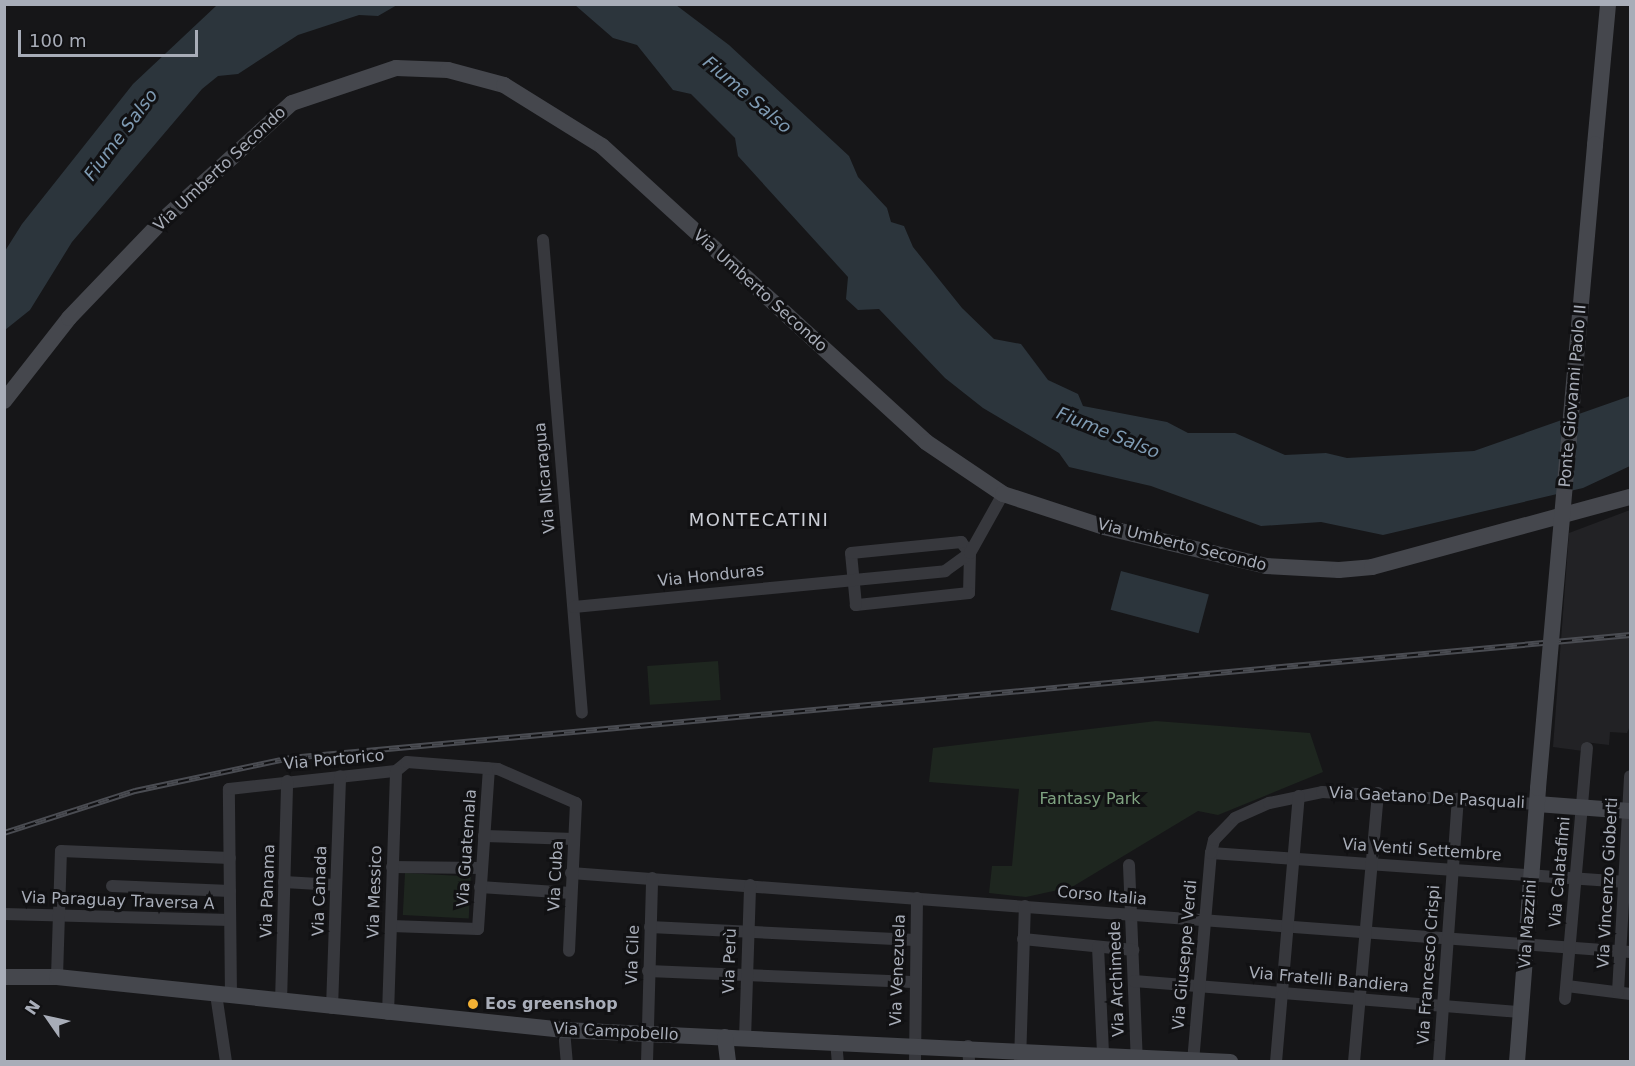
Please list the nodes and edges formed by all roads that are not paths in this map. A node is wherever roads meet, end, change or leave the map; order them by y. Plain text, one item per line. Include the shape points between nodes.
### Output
1 (1608, 4) edge
2 (543, 240) dead end
3 (4, 401) edge
4 (1003, 494) junction
5 (1630, 497) edge
6 (970, 553) junction
7 (853, 579) junction
8 (574, 607) junction
9 (582, 712) dead end
10 (1587, 748) dead end
11 (489, 768) junction
12 (396, 771) junction
13 (340, 776) junction
14 (1630, 776) edge
15 (287, 781) junction
16 (1378, 793) junction
17 (1299, 796) junction
18 (1537, 796) junction
19 (1458, 799) junction
20 (576, 803) joint
21 (1582, 808) junction
22 (1630, 811) edge
23 (484, 836) junction
24 (574, 839) junction
25 (1211, 853) junction
26 (1294, 857) junction
27 (230, 858) junction
28 (1371, 863) junction
29 (1129, 864) dead end
30 (392, 867) junction
31 (482, 868) junction
32 (1453, 869) junction
33 (572, 873) junction
34 (1531, 875) junction
35 (652, 878) junction
36 (1576, 878) junction
37 (284, 882) junction
38 (1628, 882) edge
39 (336, 885) junction
40 (750, 885) junction
41 (112, 886) dead end
42 (480, 887) junction
43 (230, 891) junction
44 (571, 893) junction
45 (917, 898) junction
46 (1024, 906) junction
47 (4, 914) edge
48 (59, 915) junction
49 (1131, 915) junction
50 (230, 920) junction
51 (1204, 921) junction
52 (391, 927) junction
53 (650, 927) junction
54 (1288, 928) junction
55 (748, 932) junction
56 (1365, 933) junction
57 (1023, 939) junction
58 (1448, 939) junction
59 (915, 940) junction
60 (1526, 944) junction
61 (1098, 947) junction
62 (1570, 948) junction
63 (1133, 950) junction
64 (569, 951) dead end
65 (1625, 952) edge
66 (648, 971) junction
67 (746, 975) junction
68 (57, 977) junction
69 (4, 978) edge
70 (913, 981) junction
71 (1134, 981) junction
72 (1199, 986) junction
73 (1567, 986) junction
74 (1282, 993) junction
75 (1624, 993) edge
76 (224, 995) junction
77 (1360, 999) junction
78 (1565, 999) dead end
79 (281, 1002) junction
80 (1443, 1006) junction
81 (332, 1008) junction
82 (1521, 1012) junction
83 (388, 1014) junction
84 (564, 1030) junction
85 (648, 1034) junction
86 (725, 1037) junction
87 (745, 1039) junction
88 (836, 1041) junction
89 (913, 1043) junction
90 (968, 1054) edge
91 (1103, 1055) junction
92 (1019, 1056) edge
93 (1081, 1057) edge
94 (1137, 1059) edge
95 (1193, 1060) edge
96 (226, 1062) edge
97 (567, 1062) edge
98 (647, 1062) edge
99 (728, 1062) edge
100 (838, 1062) edge
101 (915, 1062) edge
102 (1230, 1062) edge
103 (1276, 1062) edge
104 (1354, 1062) edge
105 (1439, 1062) edge
106 (1517, 1062) edge

1 - 18 main road, Ponte Giovanni Paolo II, bridge
2 - 8 street, Via Nicaragua
3 - 4 main road, Via Umberto Secondo via 69,318 165,218 292,103 396,68 448,70 504,85 602,146 926,442
4 - 5 main road, Via Umberto Secondo via 1104,527 1266,566 1329,570 1372,567
4 - 6 street, Via Honduras
6 - 7 street, Via Honduras via 945,571
6 - 7 street, Via Honduras via 961,542 851,553
6 - 7 street, Via Honduras via 969,593 856,605
7 - 8 street, Via Honduras
8 - 9 street, Via Nicaragua
10 - 21 street, Via Calatafimi
11 - 12 street, Via Portorico via 407,762
11 - 20 street, Via Portorico via 564,794
11 - 23 street, Via Guatemala
12 - 13 street, Via Portorico
12 - 30 street, Via Messico
13 - 15 street, Via Portorico
13 - 39 street, Via Canada
14 - 22 street, Via Vincenzo Gioberti
15 - 27 street, Via Portorico via 229,789
15 - 37 street, Via Panama
16 - 17 street, Via Gaetano De Pasquali
16 - 19 street, Via Gaetano De Pasquali
16 - 28 street
17 - 25 street, Via Gaetano De Pasquali via 1235,818 1214,840
17 - 26 street
18 - 19 street, Via Gaetano De Pasquali
18 - 21 main road, Via Gaetano De Pasquali
18 - 34 main road, Via Mazzini
19 - 32 street, Via Francesco Crispi
20 - 24 street, Via Cuba
21 - 22 main road, Via Gaetano De Pasquali
21 - 36 street, Via Calatafimi
22 - 38 street, Via Vincenzo Gioberti
23 - 24 street
23 - 31 street, Via Guatemala
24 - 33 street, Via Cuba
25 - 26 street, Via Venti Settembre
25 - 51 street, Via Giuseppe Verdi
26 - 28 street, Via Venti Settembre
26 - 54 street
27 - 43 street
27 - 48 street via 61,851
28 - 32 street, Via Venti Settembre
28 - 56 street
29 - 49 street, Via Archimede
30 - 31 street
30 - 52 street, Via Messico
31 - 42 street, Via Guatemala
32 - 34 street, Via Venti Settembre
32 - 58 street, Via Francesco Crispi
33 - 35 street, Corso Italia
33 - 44 street, Via Cuba
34 - 36 street, Via Venti Settembre
34 - 60 main road, Via Mazzini
35 - 40 street, Corso Italia
35 - 53 street, Via Cile
36 - 38 street, Via Venti Settembre
36 - 62 street, Via Calatafimi
37 - 39 street
37 - 79 street, Via Panama
38 - 65 street, Via Vincenzo Gioberti
39 - 81 street, Via Canada
40 - 45 street, Corso Italia
40 - 55 street, Via Perù
41 - 43 street
42 - 44 street
42 - 52 street, Via Guatemala via 478,929
43 - 50 street
44 - 64 street, Via Cuba
45 - 46 street, Corso Italia
45 - 59 street, Via Venezuela
46 - 49 street, Corso Italia
46 - 57 street
47 - 48 street, Via Paraguay Traversa A
48 - 50 street, Via Paraguay Traversa A
48 - 68 street
49 - 51 street, Corso Italia
49 - 63 street, Via Archimede
50 - 76 street
51 - 54 street, Corso Italia
51 - 72 street, Via Giuseppe Verdi
52 - 83 street, Via Messico
53 - 55 street
53 - 66 street, Via Cile
54 - 56 street, Corso Italia
54 - 74 street
55 - 59 street
55 - 67 street, Via Perù
56 - 58 street, Corso Italia
56 - 77 street
57 - 61 street
57 - 92 street
58 - 60 street, Corso Italia
58 - 80 street, Via Francesco Crispi
59 - 70 street, Via Venezuela
60 - 62 street, Corso Italia
60 - 82 main road, Via Mazzini
61 - 63 street
61 - 91 street
62 - 65 street, Corso Italia
62 - 73 street, Via Calatafimi
63 - 71 street, Via Archimede
65 - 75 street, Via Vincenzo Gioberti
66 - 67 street
66 - 85 street, Via Cile
67 - 70 street
67 - 87 street, Via Perù
68 - 69 main road, Via Campobello
68 - 76 main road, Via Campobello
70 - 89 street, Via Venezuela
71 - 72 street, Via Fratelli Bandiera
71 - 94 street, Via Archimede
72 - 74 street, Via Fratelli Bandiera
72 - 95 street, Via Giuseppe Verdi
73 - 75 street
73 - 78 street, Via Calatafimi
74 - 77 street, Via Fratelli Bandiera
74 - 103 street
76 - 79 main road, Via Campobello
76 - 96 street
77 - 80 street, Via Fratelli Bandiera
77 - 104 street
79 - 81 main road, Via Campobello
80 - 82 street, Via Fratelli Bandiera
80 - 105 street, Via Francesco Crispi
81 - 83 main road, Via Campobello
82 - 106 main road, Via Mazzini
83 - 84 main road, Via Campobello
84 - 85 main road, Via Campobello
84 - 97 street
85 - 86 main road, Via Campobello
85 - 98 street, Via Cile
86 - 87 main road, Via Campobello
86 - 99 main road
87 - 88 main road, Via Campobello
88 - 89 main road, Via Campobello
88 - 100 street
89 - 90 main road, Via Campobello
89 - 101 street, Via Venezuela
90 - 92 main road, Via Campobello
91 - 93 main road, Via Campobello
91 - 94 main road, Via Campobello
92 - 93 main road, Via Campobello
94 - 95 main road, Via Campobello
95 - 102 main road, Via Campobello

